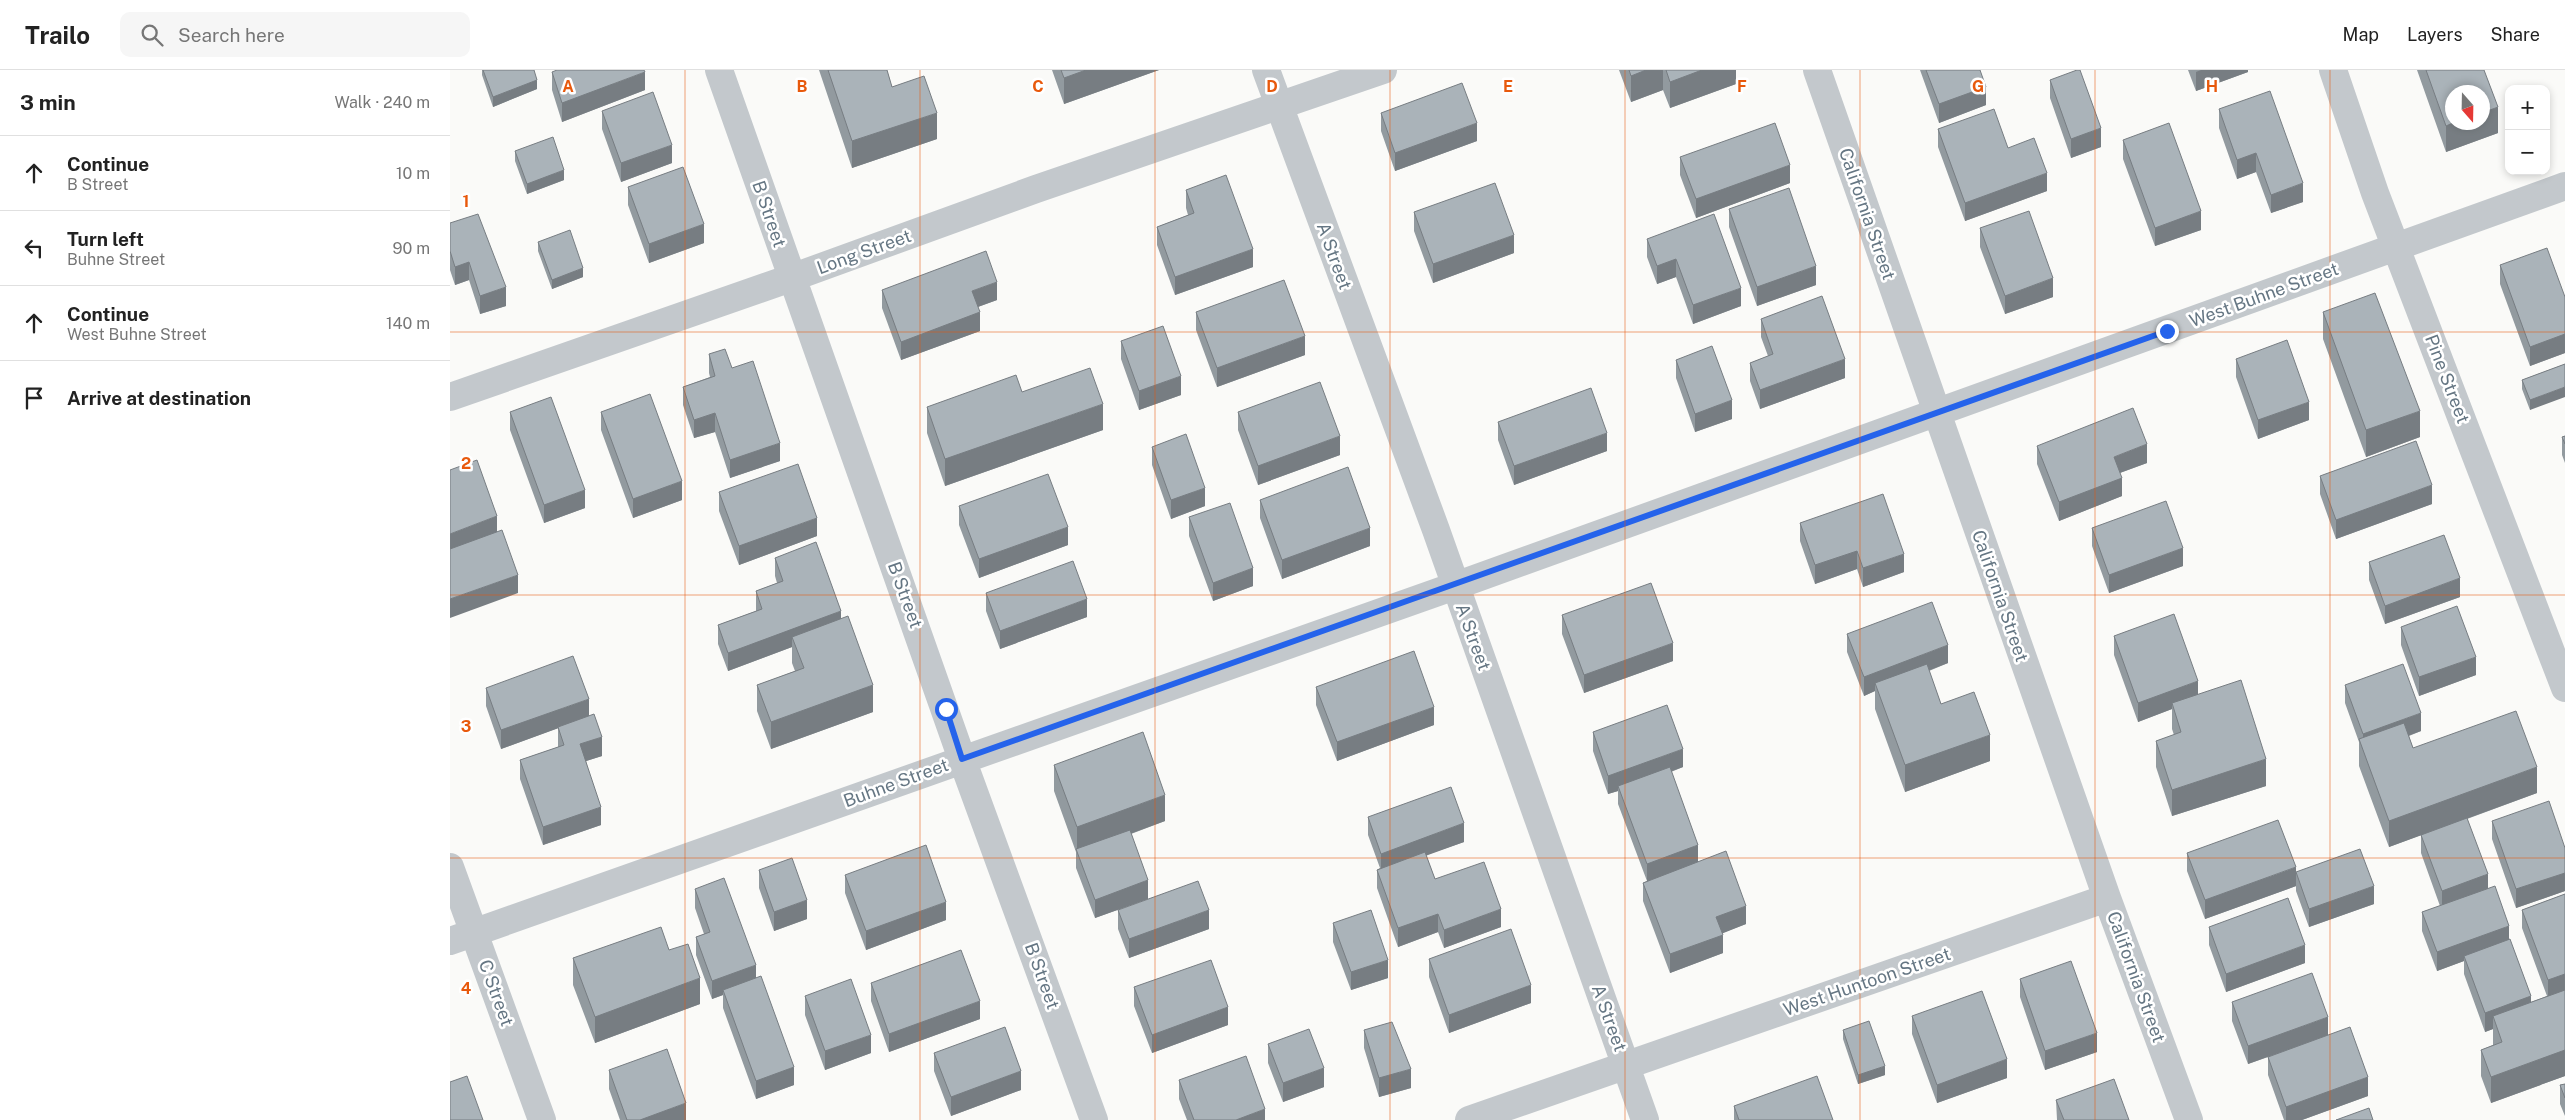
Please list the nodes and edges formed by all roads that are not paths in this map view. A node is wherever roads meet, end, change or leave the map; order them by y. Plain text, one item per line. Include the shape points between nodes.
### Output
1 (718, 70) edge
2 (1266, 70) edge
3 (1383, 70) edge
4 (1817, 70) edge
5 (2333, 70) edge
6 (1278, 106) junction
7 (2565, 186) edge
8 (2397, 247) junction
9 (792, 278) junction
10 (450, 397) edge
11 (1936, 412) junction
12 (1455, 586) junction
13 (2565, 688) edge
14 (962, 759) junction
15 (450, 867) edge
16 (2107, 898) junction
17 (462, 937) edge
18 (1627, 1066) junction
19 (542, 1120) edge
20 (1094, 1120) edge
21 (1470, 1120) edge
22 (1645, 1120) edge
23 (2189, 1120) edge

1 - 9 street, B Street
2 - 6 street, A Street
3 - 6 street, Long Street
4 - 11 street, California Street
5 - 8 street, Pine Street
6 - 9 street, Long Street
6 - 12 street, A Street
7 - 8 street, West Buhne Street
8 - 11 street, West Buhne Street
8 - 13 street, Pine Street
9 - 10 street, Long Street
9 - 14 street, B Street
11 - 12 street, West Buhne Street
11 - 16 street, California Street
12 - 14 street, Buhne Street
12 - 18 street, A Street
14 - 17 street, Buhne Street
14 - 20 street, B Street
15 - 17 street, C Street
16 - 18 street, West Huntoon Street
16 - 23 street, California Street
17 - 19 street, C Street
18 - 21 street, West Huntoon Street
18 - 22 street, A Street

